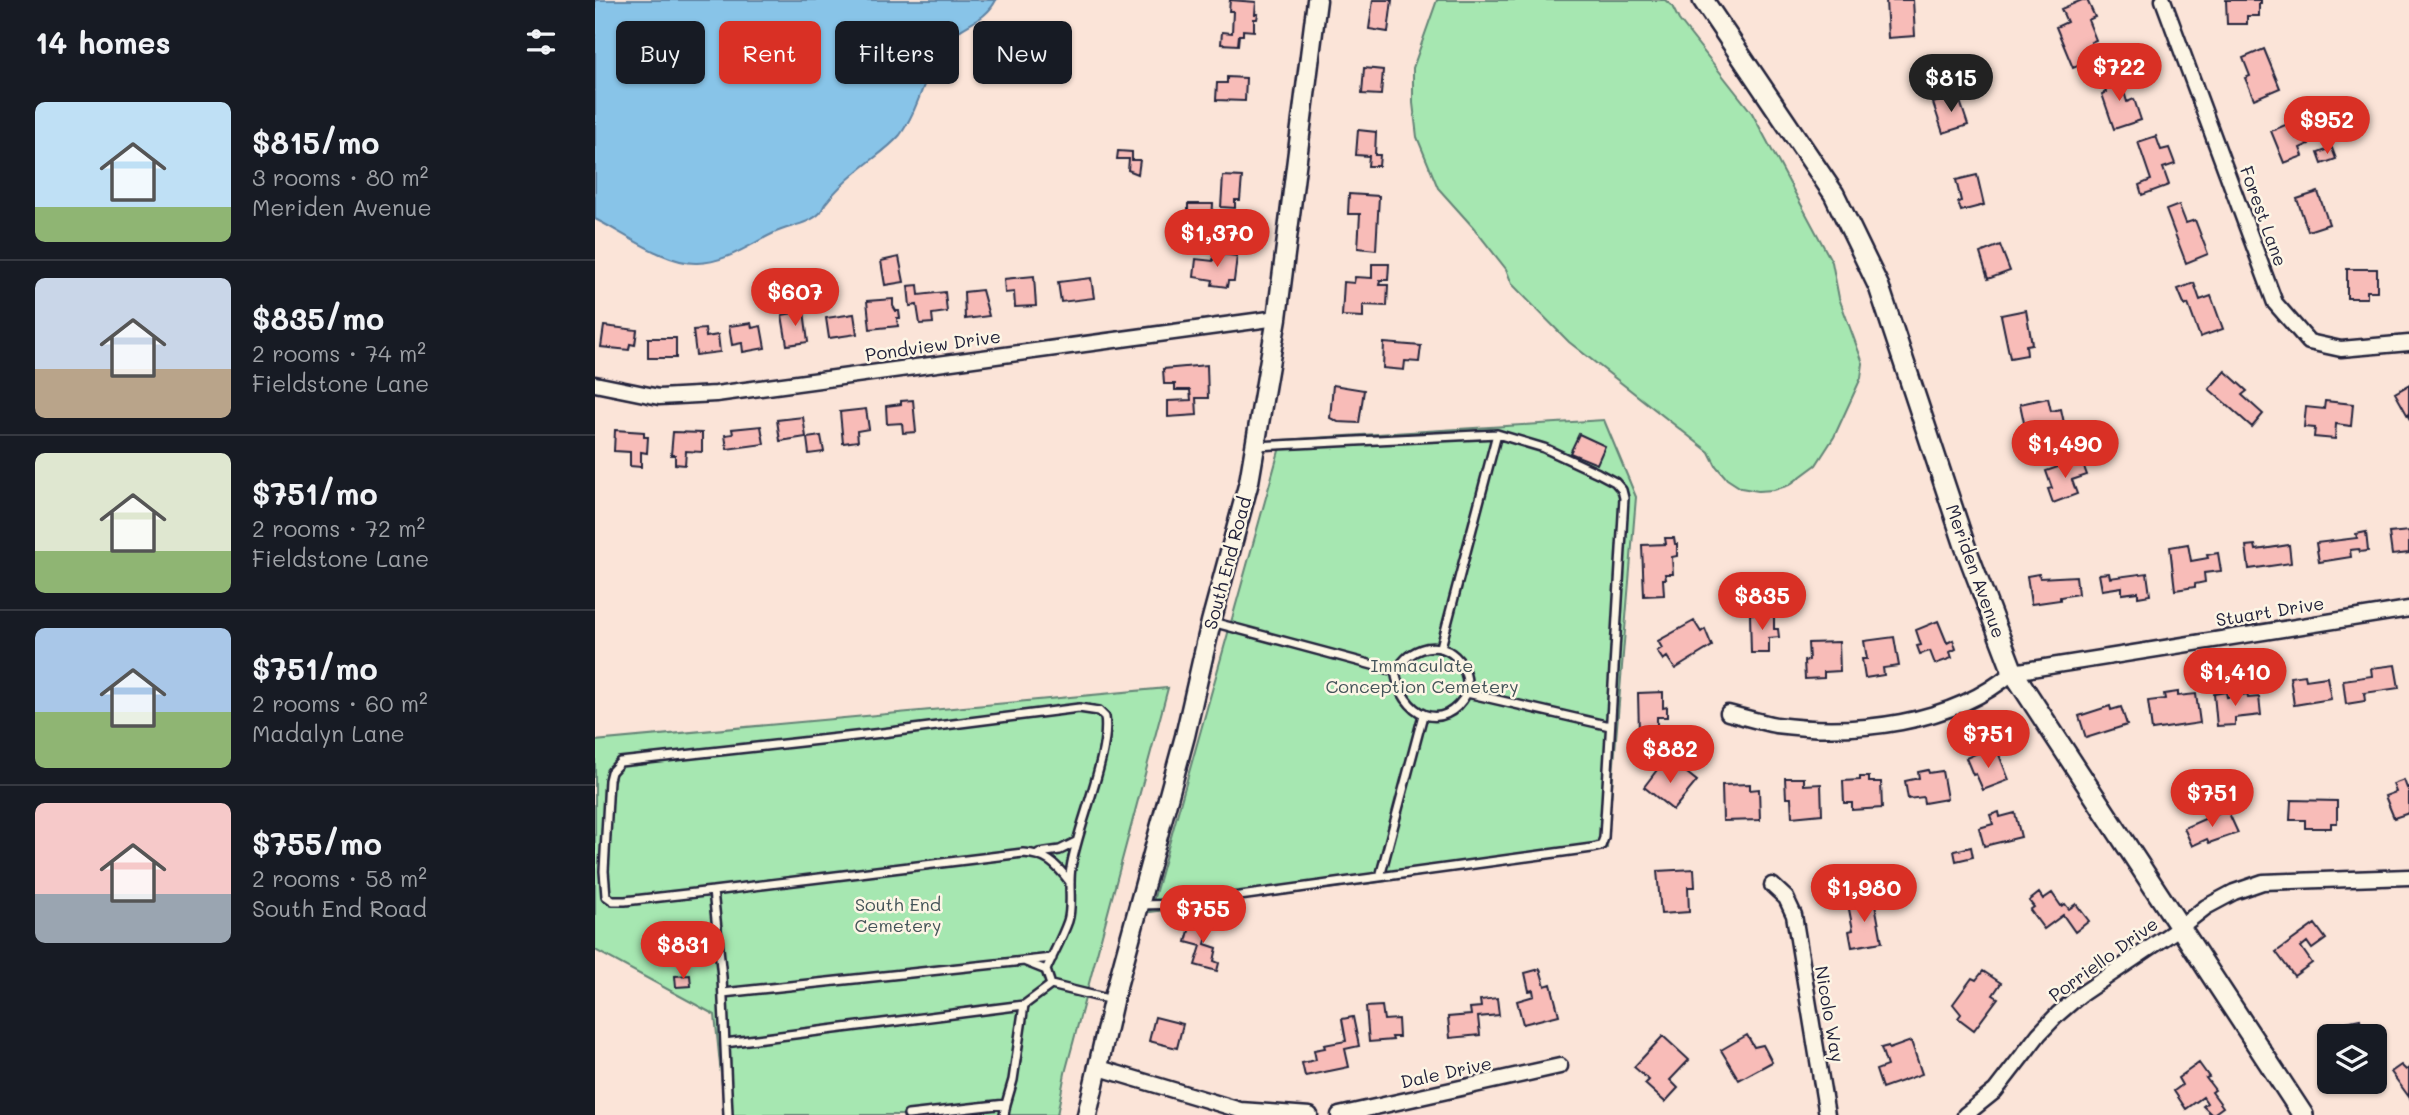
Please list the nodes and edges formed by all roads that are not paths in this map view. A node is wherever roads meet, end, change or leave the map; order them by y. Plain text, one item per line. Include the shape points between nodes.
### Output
1 (1317, 0) edge
2 (1703, 0) edge
3 (2163, 0) edge
4 (1277, 318) junction
5 (2409, 343) edge
6 (595, 384) edge
7 (1497, 434) junction
8 (1255, 446) junction
9 (2409, 609) edge
10 (1211, 622) junction
11 (1441, 647) junction
12 (1395, 671) junction
13 (2013, 672) junction
14 (1468, 693) junction
15 (1728, 713) dead end
16 (1423, 715) junction
17 (1611, 726) junction
18 (1076, 842) junction
19 (1035, 853) junction
20 (1380, 877) junction
21 (2409, 877) edge
22 (1070, 882) junction
23 (1772, 885) dead end
24 (713, 891) junction
25 (1140, 905) junction
26 (2179, 928) junction
27 (1052, 958) junction
28 (1022, 961) junction
29 (1046, 970) junction
30 (1051, 985) junction
31 (723, 993) junction
32 (1113, 1001) junction
33 (1024, 1005) junction
34 (725, 1043) junction
35 (1560, 1066) dead end
36 (1096, 1067) junction
37 (1006, 1104) junction
38 (729, 1115) edge
39 (908, 1115) edge
40 (1004, 1115) edge
41 (1087, 1115) edge
42 (1310, 1115) edge
43 (1339, 1115) edge
44 (1827, 1115) edge
45 (1965, 1115) edge
46 (2303, 1115) edge

1 - 4 street, South End Road
2 - 13 main road, Meriden Avenue via 1834,194 1879,287 1965,546
3 - 5 street, Forest Lane via 2275,303 2309,342 2340,349
4 - 6 street, Pondview Drive via 716,394 659,397
4 - 8 street, South End Road
7 - 8 lane
7 - 11 lane
7 - 17 lane via 1555,453 1615,482 1622,491
8 - 10 street, South End Road
9 - 13 street, Stuart Drive
10 - 12 lane
10 - 25 street, South End Road
11 - 12 lane via 1411,654
11 - 14 lane via 1464,666
12 - 16 lane via 1405,701
13 - 15 street via 1993,689 1936,713 1881,725 1822,728 1774,724
13 - 26 main road, Meriden Avenue
14 - 16 lane via 1452,711
14 - 17 lane
16 - 20 lane
17 - 20 lane via 1601,846
18 - 19 lane via 1060,850
18 - 22 lane
18 - 24 lane via 1105,731 1104,717 1091,708 615,765 608,790 604,871 608,900
19 - 22 lane via 1054,863
19 - 24 lane
20 - 25 lane via 1181,904
21 - 26 street, Porriello Drive via 2263,881 2206,907
22 - 27 lane via 1069,918
23 - 44 street, Nicolo Way via 1786,898 1794,915
24 - 31 lane
25 - 32 street, South End Road
26 - 45 street, Porriello Drive via 2073,1002 2039,1034 1994,1091
26 - 46 main road, Meriden Avenue
27 - 28 lane
27 - 29 lane
28 - 29 lane
28 - 31 lane
29 - 30 lane
30 - 32 lane
30 - 33 lane
31 - 34 lane
32 - 36 street, South End Road
33 - 34 lane
33 - 37 lane
34 - 38 lane
35 - 43 street, Dale Drive
36 - 41 street, South End Road
36 - 42 street via 1240,1110
37 - 39 lane
37 - 40 lane

